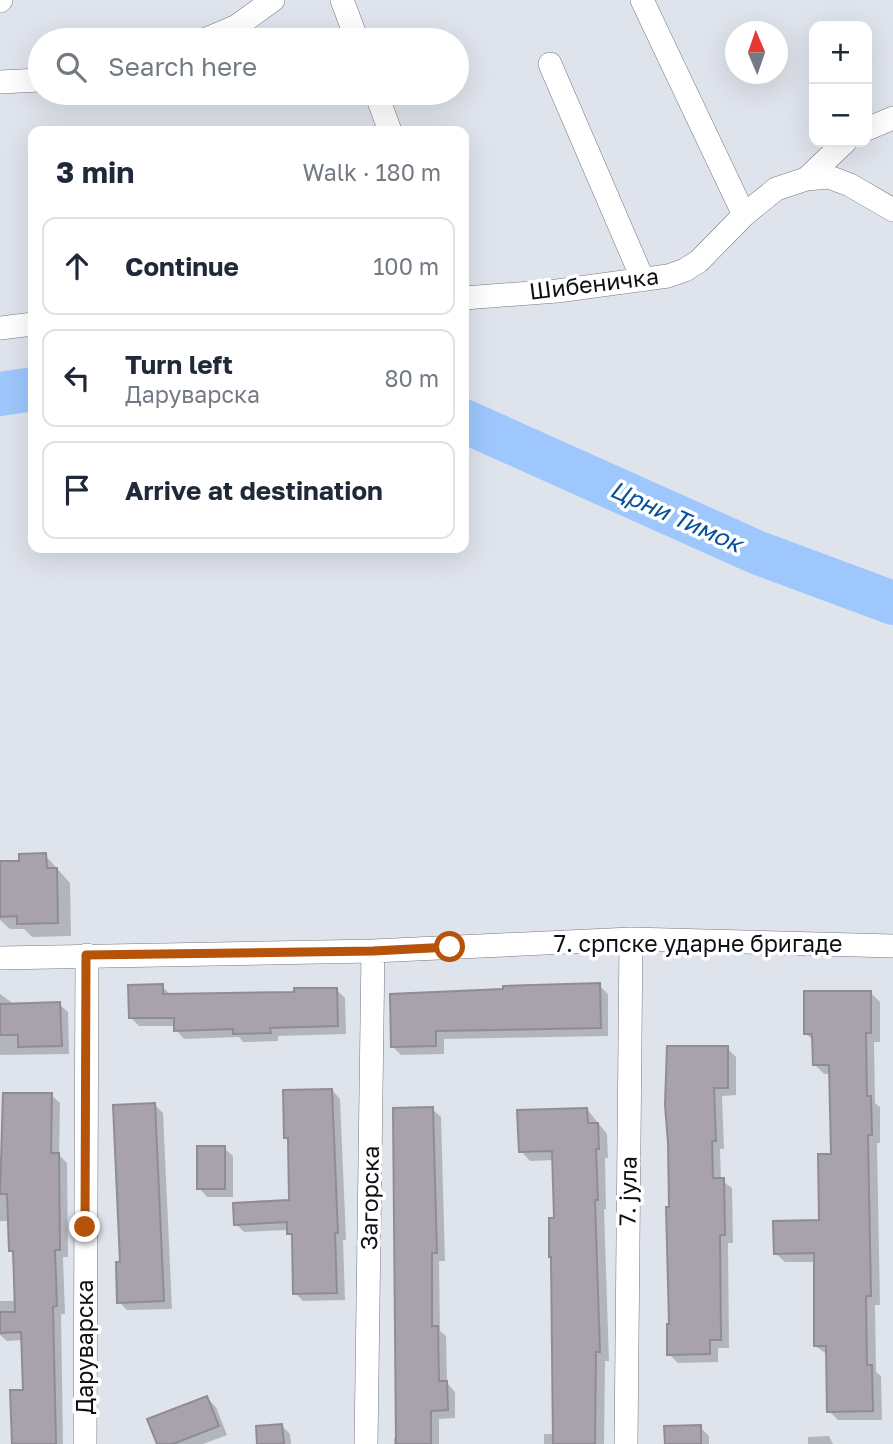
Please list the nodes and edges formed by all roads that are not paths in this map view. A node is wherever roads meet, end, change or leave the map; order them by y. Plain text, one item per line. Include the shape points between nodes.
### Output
1 (273, 0) edge
2 (342, 0) edge
3 (642, 0) edge
4 (232, 28) edge
5 (352, 28) edge
6 (551, 64) dead end
7 (28, 81) edge
8 (0, 82) edge
9 (380, 105) edge
10 (893, 118) edge
11 (388, 126) edge
12 (872, 127) edge
13 (840, 147) edge
14 (806, 179) junction
15 (893, 210) edge
16 (744, 215) junction
17 (643, 280) junction
18 (469, 298) edge
19 (28, 325) edge
20 (0, 328) edge
21 (631, 939) junction
22 (893, 946) edge
23 (373, 951) junction
24 (86, 955) junction
25 (0, 958) edge
26 (85, 1444) edge
27 (366, 1444) edge
28 (626, 1444) edge

1 - 4 street
2 - 5 street
3 - 16 street
6 - 17 street
7 - 8 street
9 - 11 street
10 - 12 street
13 - 14 street, Шибеничка
14 - 15 street via 829,177
14 - 16 street, Шибеничка via 776,189
16 - 17 street, Шибеничка via 699,261 668,276
17 - 18 street, Шибеничка
19 - 20 street
21 - 22 street, 7. српске ударне бригаде
21 - 23 street, 7. српске ударне бригаде
21 - 28 street, 7. јула
23 - 24 street, 7. српске ударне бригаде
23 - 27 street, Загорска
24 - 25 street, 7. српске ударне бригаде
24 - 26 street, Даруварска

